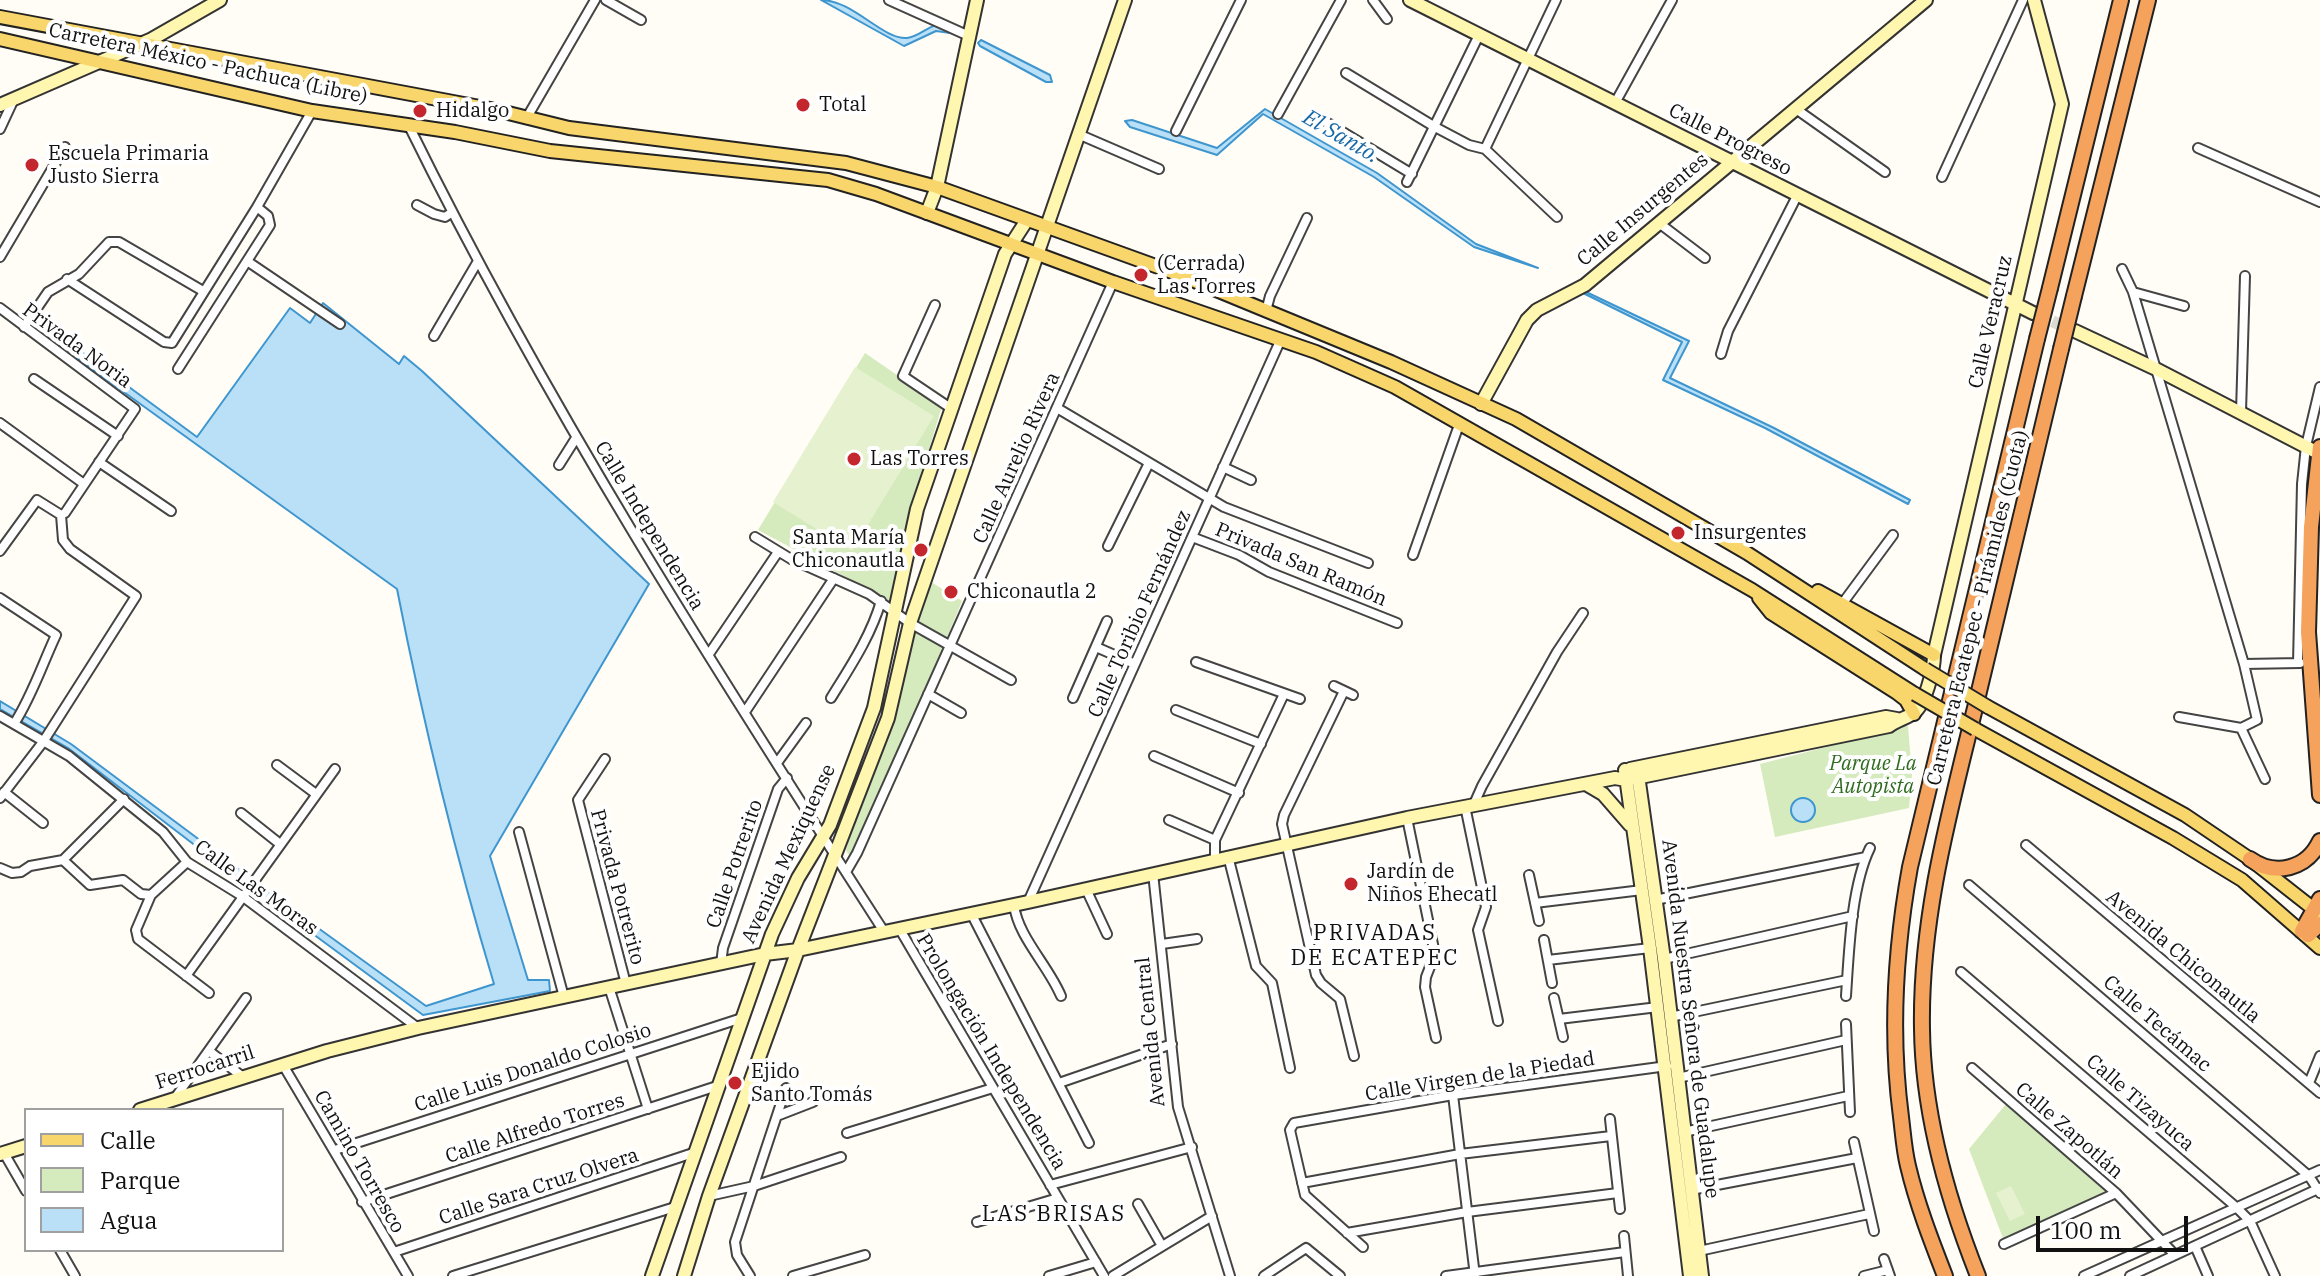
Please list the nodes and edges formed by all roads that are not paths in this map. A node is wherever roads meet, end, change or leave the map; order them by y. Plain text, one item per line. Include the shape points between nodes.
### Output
1 (220, 0) edge
2 (595, 0) edge
3 (606, 0) edge
4 (889, 0) edge
5 (977, 0) edge
6 (1125, 0) edge
7 (1241, 0) edge
8 (1341, 0) edge
9 (1373, 0) edge
10 (1410, 0) edge
11 (1556, 0) edge
12 (1672, 0) edge
13 (2023, 0) edge
14 (2034, 0) edge
15 (2121, 0) edge
16 (2148, 0) edge
17 (1919, 2) edge
18 (0, 17) edge
19 (1387, 19) dead end
20 (641, 20) dead end
21 (1479, 35) junction
22 (969, 36) junction
23 (0, 39) edge
24 (139, 45) junction
25 (1527, 60) junction
26 (100, 61) junction
27 (1346, 73) dead end
28 (15, 98) junction
29 (1615, 103) junction
30 (0, 105) edge
31 (1796, 109) junction
32 (312, 111) junction
33 (1278, 114) dead end
34 (526, 119) junction
35 (1326, 122) dead end
36 (409, 126) junction
37 (1435, 127) junction
38 (0, 129) edge
39 (1176, 131) dead end
40 (1078, 134) junction
41 (65, 147) dead end
42 (2198, 148) dead end
43 (1485, 149) junction
44 (1731, 161) junction
45 (1159, 169) dead end
46 (1885, 172) dead end
47 (1942, 177) dead end
48 (937, 187) junction
49 (1797, 196) junction
50 (2320, 202) edge
51 (417, 205) dead end
52 (257, 207) junction
53 (451, 213) junction
54 (927, 213) junction
55 (1557, 217) dead end
56 (1307, 218) dead end
57 (1027, 220) junction
58 (1659, 223) junction
59 (1046, 227) junction
60 (1012, 243) junction
61 (1037, 253) junction
62 (0, 257) edge
63 (1705, 258) dead end
64 (247, 261) junction
65 (478, 261) junction
66 (2122, 269) dead end
67 (2245, 276) dead end
68 (67, 279) junction
69 (1113, 282) junction
70 (203, 291) junction
71 (2133, 292) junction
72 (935, 305) dead end
73 (2015, 305) junction
74 (2184, 306) dead end
75 (0, 308) edge
76 (1266, 311) junction
77 (2033, 313) tunnel mouth
78 (340, 324) dead end
79 (24, 327) junction
80 (2075, 331) tunnel mouth
81 (434, 336) dead end
82 (1281, 339) junction
83 (1721, 354) dead end
84 (2154, 368) junction
85 (178, 369) dead end
86 (34, 379) dead end
87 (2320, 387) edge
88 (1481, 404) junction
89 (1057, 408) junction
90 (952, 409) junction
91 (2241, 412) junction
92 (1460, 422) junction
93 (0, 423) edge
94 (118, 436) junction
95 (576, 438) junction
96 (2316, 450) edge
97 (99, 462) junction
98 (1149, 463) junction
99 (559, 465) dead end
100 (1223, 467) junction
101 (1251, 480) dead end
102 (84, 484) junction
103 (1209, 498) junction
104 (171, 511) dead end
105 (61, 515) junction
106 (1893, 535) dead end
107 (755, 537) dead end
108 (1192, 537) junction
109 (1108, 546) dead end
110 (0, 551) edge
111 (778, 552) junction
112 (1747, 553) junction
113 (1413, 555) dead end
114 (1368, 563) dead end
115 (834, 578) junction
116 (1752, 590) junction
117 (3, 600) edge
118 (881, 601) junction
119 (1842, 604) junction
120 (0, 611) edge
121 (895, 612) junction
122 (1583, 613) dead end
123 (1107, 621) dead end
124 (910, 623) junction
125 (1397, 623) dead end
126 (2314, 630) edge
127 (949, 646) junction
128 (1096, 647) junction
129 (709, 654) junction
130 (1934, 655) junction
131 (2307, 661) edge
132 (1196, 662) dead end
133 (1135, 664) junction
134 (2244, 664) junction
135 (1011, 680) dead end
136 (1334, 686) dead end
137 (928, 694) junction
138 (1284, 694) junction
139 (831, 698) dead end
140 (1073, 698) dead end
141 (1300, 699) dead end
142 (1176, 710) dead end
143 (745, 712) junction
144 (961, 713) dead end
145 (1914, 714) junction
146 (0, 716) edge
147 (2179, 717) dead end
148 (806, 723) dead end
149 (14, 724) junction
150 (2241, 728) junction
151 (43, 742) junction
152 (1261, 744) junction
153 (1154, 756) dead end
154 (605, 759) dead end
155 (777, 763) junction
156 (277, 765) dead end
157 (335, 769) dead end
158 (1628, 775) junction
159 (787, 778) junction
160 (2265, 779) dead end
161 (1586, 784) junction
162 (1239, 793) junction
163 (316, 794) junction
164 (2, 795) edge
165 (2320, 795) edge
166 (124, 799) junction
167 (1470, 805) junction
168 (241, 813) dead end
169 (1407, 818) junction
170 (1169, 820) dead end
171 (43, 823) dead end
172 (1633, 829) junction
173 (519, 832) dead end
174 (824, 837) junction
175 (1215, 840) junction
176 (2320, 841) edge
177 (1287, 843) junction
178 (280, 844) junction
179 (2026, 845) dead end
180 (834, 853) junction
181 (1222, 857) junction
182 (2250, 859) junction
183 (63, 860) junction
184 (187, 862) junction
185 (0, 868) edge
186 (846, 872) junction
187 (1153, 873) junction
188 (1529, 875) dead end
189 (1969, 885) dead end
190 (1086, 889) junction
191 (1642, 890) junction
192 (151, 895) junction
193 (242, 896) junction
194 (1655, 900) junction
195 (1021, 903) junction
196 (1535, 903) junction
197 (2318, 907) edge
198 (971, 913) junction
199 (1853, 916) junction
200 (1539, 921) dead end
201 (2320, 924) edge
202 (899, 928) junction
203 (883, 930) junction
204 (2305, 933) junction
205 (1107, 934) dead end
206 (1197, 939) dead end
207 (1544, 940) dead end
208 (1162, 944) junction
209 (1650, 948) junction
210 (2320, 948) edge
211 (798, 950) junction
212 (765, 954) junction
213 (1664, 959) junction
214 (1548, 960) junction
215 (721, 964) junction
216 (1961, 972) dead end
217 (186, 976) junction
218 (1847, 980) junction
219 (1552, 983) dead end
220 (626, 984) junction
221 (609, 987) junction
222 (209, 993) dead end
223 (1061, 996) dead end
224 (1846, 996) dead end
225 (564, 997) junction
226 (246, 998) dead end
227 (1554, 998) dead end
228 (1658, 1007) junction
229 (1670, 1017) junction
230 (742, 1018) junction
231 (1559, 1019) junction
232 (1498, 1021) dead end
233 (1846, 1024) dead end
234 (418, 1028) junction
235 (1563, 1037) dead end
236 (1436, 1038) dead end
237 (1846, 1040) junction
238 (1172, 1044) junction
239 (209, 1051) junction
240 (628, 1054) junction
241 (1354, 1056) dead end
242 (2320, 1056) edge
243 (283, 1065) junction
244 (1290, 1068) dead end
245 (1972, 1068) dead end
246 (1672, 1070) junction
247 (243, 1077) junction
248 (2320, 1079) edge
249 (1059, 1083) junction
250 (717, 1086) junction
251 (786, 1088) dead end
252 (993, 1088) junction
253 (2315, 1088) edge
254 (1453, 1095) junction
255 (1848, 1096) junction
256 (175, 1099) junction
257 (813, 1102) dead end
258 (146, 1108) edge
259 (648, 1109) junction
260 (1850, 1112) dead end
261 (777, 1116) junction
262 (1610, 1119) dead end
263 (1684, 1132) junction
264 (847, 1133) dead end
265 (1611, 1136) junction
266 (1854, 1142) dead end
267 (1089, 1143) dead end
268 (24, 1147) edge
269 (1192, 1147) junction
270 (335, 1150) junction
271 (693, 1153) junction
272 (2, 1154) edge
273 (1460, 1154) junction
274 (841, 1157) dead end
275 (1857, 1158) junction
276 (2320, 1170) edge
277 (2309, 1176) junction
278 (1302, 1183) junction
279 (1050, 1185) junction
280 (754, 1186) junction
281 (24, 1188) edge
282 (1691, 1190) junction
283 (2319, 1190) edge
284 (1618, 1193) junction
285 (2116, 1193) junction
286 (709, 1196) junction
287 (1058, 1198) junction
288 (362, 1202) junction
289 (1138, 1204) dead end
290 (675, 1207) junction
291 (2236, 1207) junction
292 (1620, 1209) dead end
293 (1467, 1212) junction
294 (1869, 1214) junction
295 (1212, 1216) junction
296 (2250, 1221) junction
297 (977, 1222) dead end
298 (1874, 1231) dead end
299 (1347, 1233) junction
300 (1624, 1236) dead end
301 (2163, 1240) junction
302 (2004, 1244) dead end
303 (1162, 1246) junction
304 (2195, 1246) junction
305 (1363, 1247) dead end
306 (1699, 1251) junction
307 (61, 1252) edge
308 (394, 1252) junction
309 (1625, 1252) junction
310 (865, 1255) dead end
311 (2175, 1255) junction
312 (1884, 1259) dead end
313 (1096, 1262) junction
314 (1475, 1273) edge
315 (1889, 1273) edge
316 (75, 1276) edge
317 (408, 1276) edge
318 (453, 1276) edge
319 (652, 1276) edge
320 (684, 1276) edge
321 (750, 1276) edge
322 (793, 1276) edge
323 (1049, 1276) edge
324 (1104, 1276) edge
325 (1113, 1276) edge
326 (1230, 1276) edge
327 (1264, 1276) edge
328 (1340, 1276) edge
329 (1446, 1276) edge
330 (1628, 1276) edge
331 (1690, 1276) edge
332 (1702, 1276) edge
333 (1864, 1276) edge
334 (1945, 1276) edge
335 (1978, 1276) edge
336 (2084, 1276) edge
337 (2130, 1276) edge
338 (2208, 1276) edge
339 (2275, 1276) edge

1 - 24 main road
2 - 34 street
3 - 20 street
4 - 22 street
5 - 22 main road
6 - 40 main road, Avenida Mexiquense
7 - 39 street
8 - 33 street
9 - 19 street
10 - 21 main road, Calle Progreso
11 - 25 street
12 - 29 street
13 - 47 street
14 - 73 main road, Calle Veracruz via 2062,104
15 - 334 highway, Carretera Ecatepec - Pirámides (Cuota), bridge via 1910,867 1900,929 1894,996 1899,1105 1907,1163
16 - 335 highway, Carretera Ecatepec - Pirámides (Cuota), bridge via 1946,826 1925,951 1922,1032 1930,1118 1951,1204
17 - 31 main road, Calle Insurgentes
18 - 24 main road, Carretera México - Pachuca (Libre)
21 - 25 main road, Calle Progreso
21 - 37 street
22 - 48 main road
23 - 26 main road, Carretera México - Pachuca (Libre)
24 - 26 main road
24 - 34 main road, Carretera México - Pachuca (Libre)
25 - 29 main road, Calle Progreso
25 - 43 street
26 - 28 main road
26 - 32 main road, Carretera México - Pachuca (Libre)
27 - 37 street
28 - 30 main road
28 - 38 street
29 - 44 main road, Calle Progreso
31 - 44 main road, Calle Insurgentes
31 - 46 street
32 - 36 main road, Carretera México - Pachuca (Libre)
32 - 52 street
34 - 48 main road, Carretera México - Pachuca (Libre) via 846,163
35 - 37 street via 1409,178
36 - 53 street, Calle Independencia
36 - 54 main road, Carretera México - Pachuca (Libre) via 550,151 828,180
37 - 43 street
40 - 45 street
40 - 59 main road, Avenida Mexiquense
41 - 62 street
42 - 50 street
43 - 55 street
44 - 49 main road, Calle Progreso
44 - 58 main road, Calle Insurgentes
48 - 54 main road
48 - 57 main road, Carretera México - Pachuca (Libre)
49 - 73 main road, Calle Progreso
49 - 83 street
51 - 53 street via 445,217
52 - 64 street via 270,225
52 - 70 street
53 - 65 street, Calle Independencia
54 - 60 main road, Carretera México - Pachuca (Libre)
56 - 76 street
57 - 59 main road, Carretera México - Pachuca (Libre)
57 - 60 main road, Avenida Mexiquense
58 - 63 street
58 - 88 main road, Calle Insurgentes via 1585,285 1527,320
59 - 61 main road, Avenida Mexiquense
59 - 76 main road, Carretera México - Pachuca (Libre)
60 - 61 main road, Carretera México - Pachuca (Libre)
60 - 90 main road, Avenida Mexiquense
61 - 69 main road, Carretera México - Pachuca (Libre)
61 - 124 main road, Avenida Mexiquense
64 - 78 street
64 - 85 street
65 - 81 street
65 - 95 street, Calle Independencia
66 - 71 street
67 - 91 street
68 - 70 street via 79,274 109,242 119,242
68 - 70 street via 167,344
68 - 79 street via 48,292
69 - 82 main road, Carretera México - Pachuca (Libre)
69 - 89 street, Calle Aurelio Rivera
71 - 74 street
71 - 84 street
72 - 90 street via 903,376
73 - 77 main road, Calle Progreso
73 - 130 main road, Calle Veracruz
75 - 79 street, Privada Noria
76 - 88 main road, Carretera México - Pachuca (Libre)
79 - 94 street, Privada Noria via 135,409
80 - 84 main road
82 - 92 main road, Carretera México - Pachuca (Libre) via 1395,387
82 - 100 street, Calle Toribio Fernández
84 - 91 main road
84 - 134 street
86 - 94 street
87 - 96 street
88 - 112 main road, Carretera México - Pachuca (Libre) via 1516,419
89 - 98 street
89 - 127 street, Calle Aurelio Rivera
90 - 121 main road, Avenida Mexiquense via 917,509
91 - 96 main road
92 - 113 street
92 - 116 main road, Carretera México - Pachuca (Libre)
93 - 102 street
94 - 97 street
95 - 99 street
95 - 129 street, Calle Independencia
96 - 126 highway via 2311,527
96 - 131 street via 2302,484
97 - 102 street
97 - 104 street
98 - 103 street
98 - 109 street
100 - 101 street
100 - 103 street, Calle Toribio Fernández
102 - 105 street
103 - 108 street, Calle Toribio Fernández
103 - 114 street
105 - 110 street via 37,500
105 - 151 street via 63,540 70,549 136,596
106 - 119 street
107 - 111 street
108 - 125 street, Privada San Ramón
108 - 133 street, Calle Toribio Fernández
111 - 115 street
111 - 129 street
112 - 119 main road via 1771,561
112 - 182 main road, Carretera México - Pachuca (Libre), bridge via 1925,669 2185,815
115 - 118 street
115 - 143 street
116 - 145 main road via 1771,613 1897,693
116 - 204 main road, Carretera México - Pachuca (Libre), bridge via 1915,694 2217,864
117 - 120 street
117 - 149 street via 56,635 31,698
118 - 121 street
118 - 139 street
119 - 130 main road
121 - 124 street
121 - 174 main road, Avenida Mexiquense via 874,708
122 - 167 street
123 - 128 street
124 - 127 street
124 - 180 main road, Avenida Mexiquense via 888,718
126 - 131 highway
127 - 135 street
127 - 137 street, Calle Aurelio Rivera
128 - 133 street
128 - 140 street
129 - 143 street, Calle Independencia
130 - 145 main road, Calle Veracruz
131 - 134 street
131 - 165 highway
132 - 138 street
133 - 195 street, Calle Toribio Fernández
134 - 150 street via 2257,720
136 - 177 street via 1348,693 1284,815
137 - 144 street
137 - 186 street, Calle Aurelio Rivera
138 - 141 street
138 - 152 street
142 - 152 street
143 - 155 street, Calle Independencia
145 - 158 main road, Ferrocarril via 1889,726
146 - 149 street, Calle Las Moras
147 - 150 street
148 - 155 street
149 - 151 street, Calle Las Moras
150 - 160 street
151 - 164 street
151 - 166 street, Calle Las Moras
152 - 162 street
153 - 162 street
154 - 220 street, Privada Potrerito via 578,800
155 - 159 street, Calle Independencia
156 - 163 street
157 - 163 street
158 - 161 main road, Ferrocarril
158 - 172 main road, Avenida Nuestra Señora de Guadalupe
158 - 194 main road, Avenida Nuestra Señora de Guadalupe
159 - 174 street, Calle Independencia
159 - 215 street, Calle Potrerito via 778,789
161 - 167 main road, Ferrocarril
161 - 172 main road via 1603,794
162 - 175 street
163 - 178 street
164 - 171 street
166 - 183 street
166 - 184 street, Calle Las Moras via 163,832
167 - 169 main road, Ferrocarril
167 - 232 street via 1486,907 1478,930
168 - 178 street
169 - 177 main road, Ferrocarril
169 - 236 street via 1435,954 1425,987
170 - 175 street
172 - 191 main road, Avenida Nuestra Señora de Guadalupe
173 - 225 street
174 - 180 street, Calle Independencia
174 - 212 main road, Avenida Mexiquense via 798,878
175 - 181 street
176 - 182 highway via 2293,867 2271,869
177 - 181 main road, Ferrocarril
177 - 241 street via 1316,975 1340,999
178 - 193 street
179 - 253 street, Avenida Chiconautla
180 - 186 street, Calle Independencia
180 - 211 main road, Avenida Mexiquense
181 - 187 main road, Ferrocarril
181 - 244 street via 1256,966 1272,983
182 - 197 main road, Carretera México - Pachuca (Libre)
183 - 185 street via 21,872
183 - 192 street via 90,885 123,880
184 - 192 street
184 - 193 street, Calle Las Moras
186 - 203 street, Calle Independencia
187 - 190 main road, Ferrocarril
187 - 208 street, Avenida Central
188 - 196 street
189 - 277 street, Calle Tecámac
190 - 195 main road, Ferrocarril
190 - 205 street
191 - 196 street
191 - 209 main road, Avenida Nuestra Señora de Guadalupe
192 - 217 street via 136,935
193 - 217 street
193 - 234 street, Calle Las Moras
194 - 199 street via 1868,852
194 - 213 main road, Avenida Nuestra Señora de Guadalupe
195 - 198 main road, Ferrocarril
195 - 223 street via 1016,918
196 - 200 street
197 - 204 highway
198 - 202 main road, Ferrocarril
198 - 249 street
199 - 213 street
199 - 218 street
201 - 204 highway
202 - 203 main road, Ferrocarril
202 - 252 street, Prolongación Independencia
203 - 211 main road, Ferrocarril
204 - 210 main road, Carretera México - Pachuca (Libre)
206 - 208 street
207 - 214 street
208 - 238 street, Avenida Central
209 - 214 street
209 - 228 main road, Avenida Nuestra Señora de Guadalupe
211 - 212 main road, Ferrocarril
211 - 286 main road, Avenida Mexiquense
212 - 215 main road, Ferrocarril
212 - 230 main road, Avenida Mexiquense
213 - 229 main road, Avenida Nuestra Señora de Guadalupe
214 - 219 street
215 - 220 main road, Ferrocarril
216 - 291 street, Calle Tizayuca
217 - 222 street
218 - 224 street
218 - 229 street
220 - 221 main road, Ferrocarril
221 - 225 main road, Ferrocarril
221 - 240 street
225 - 234 main road, Ferrocarril
226 - 239 street
227 - 231 street
228 - 231 street
228 - 246 main road, Avenida Nuestra Señora de Guadalupe
229 - 246 main road, Avenida Nuestra Señora de Guadalupe
230 - 240 street, Calle Luis Donaldo Colosio
230 - 250 main road, Avenida Mexiquense
231 - 235 street
233 - 237 street
234 - 243 main road, Ferrocarril
237 - 246 street, Calle Virgen de la Piedad
237 - 255 street
238 - 249 street
238 - 269 street, Avenida Central via 1178,1107
239 - 247 street
239 - 256 street
240 - 259 street
240 - 270 street, Calle Luis Donaldo Colosio
242 - 253 street
243 - 247 main road, Ferrocarril
243 - 270 street, Camino Torresco
245 - 285 street, Calle Zapotlán
246 - 254 street, Calle Virgen de la Piedad
246 - 263 main road, Avenida Nuestra Señora de Guadalupe
246 - 331 main road, Avenida Nuestra Señora de Guadalupe
247 - 256 main road, Ferrocarril
248 - 253 street
249 - 267 street
250 - 259 street, Calle Alfredo Torres
250 - 271 main road, Avenida Mexiquense
251 - 261 street
252 - 264 street
252 - 279 street, Prolongación Independencia
254 - 273 street
254 - 278 street, Calle Virgen de la Piedad via 1290,1126
255 - 260 street
255 - 263 street
256 - 258 main road, Ferrocarril
257 - 261 street
259 - 288 street, Calle Alfredo Torres
261 - 280 street
262 - 265 street
263 - 282 main road, Avenida Nuestra Señora de Guadalupe
265 - 273 street
265 - 284 street
266 - 275 street
268 - 272 main road
269 - 279 street
269 - 295 street, Avenida Central
270 - 288 street, Camino Torresco
271 - 290 main road, Avenida Mexiquense
271 - 308 street, Calle Sara Cruz Olvera
272 - 281 street
273 - 278 street
273 - 293 street
274 - 280 street
275 - 282 street
275 - 294 street
276 - 277 street
277 - 283 street, Calle Tecámac
277 - 291 street
278 - 299 street via 1310,1201
279 - 287 street, Prolongación Independencia
280 - 286 street
280 - 321 street via 735,1249
282 - 306 main road, Avenida Nuestra Señora de Guadalupe
283 - 296 street
284 - 292 street
284 - 293 street
285 - 301 street, Calle Zapotlán
285 - 302 street
286 - 320 main road, Avenida Mexiquense
287 - 297 street
287 - 313 street, Prolongación Independencia
288 - 308 street, Camino Torresco
289 - 303 street
290 - 318 street
290 - 319 main road, Avenida Mexiquense
291 - 296 street, Calle Tizayuca
291 - 301 street
293 - 299 street
293 - 314 street
294 - 298 street
294 - 306 street
295 - 303 street
295 - 326 street, Avenida Central
296 - 304 street
296 - 339 street, Calle Tizayuca
299 - 305 street
300 - 309 street
301 - 311 street, Calle Zapotlán
301 - 336 street
303 - 325 street
304 - 311 street
304 - 338 street
306 - 332 main road, Avenida Nuestra Señora de Guadalupe
307 - 316 street
308 - 317 street, Camino Torresco
309 - 314 street
309 - 330 street
310 - 322 street
311 - 337 street
312 - 315 street
313 - 323 street
313 - 324 street, Prolongación Independencia
314 - 329 street
315 - 333 street
327 - 328 street via 1306,1248

